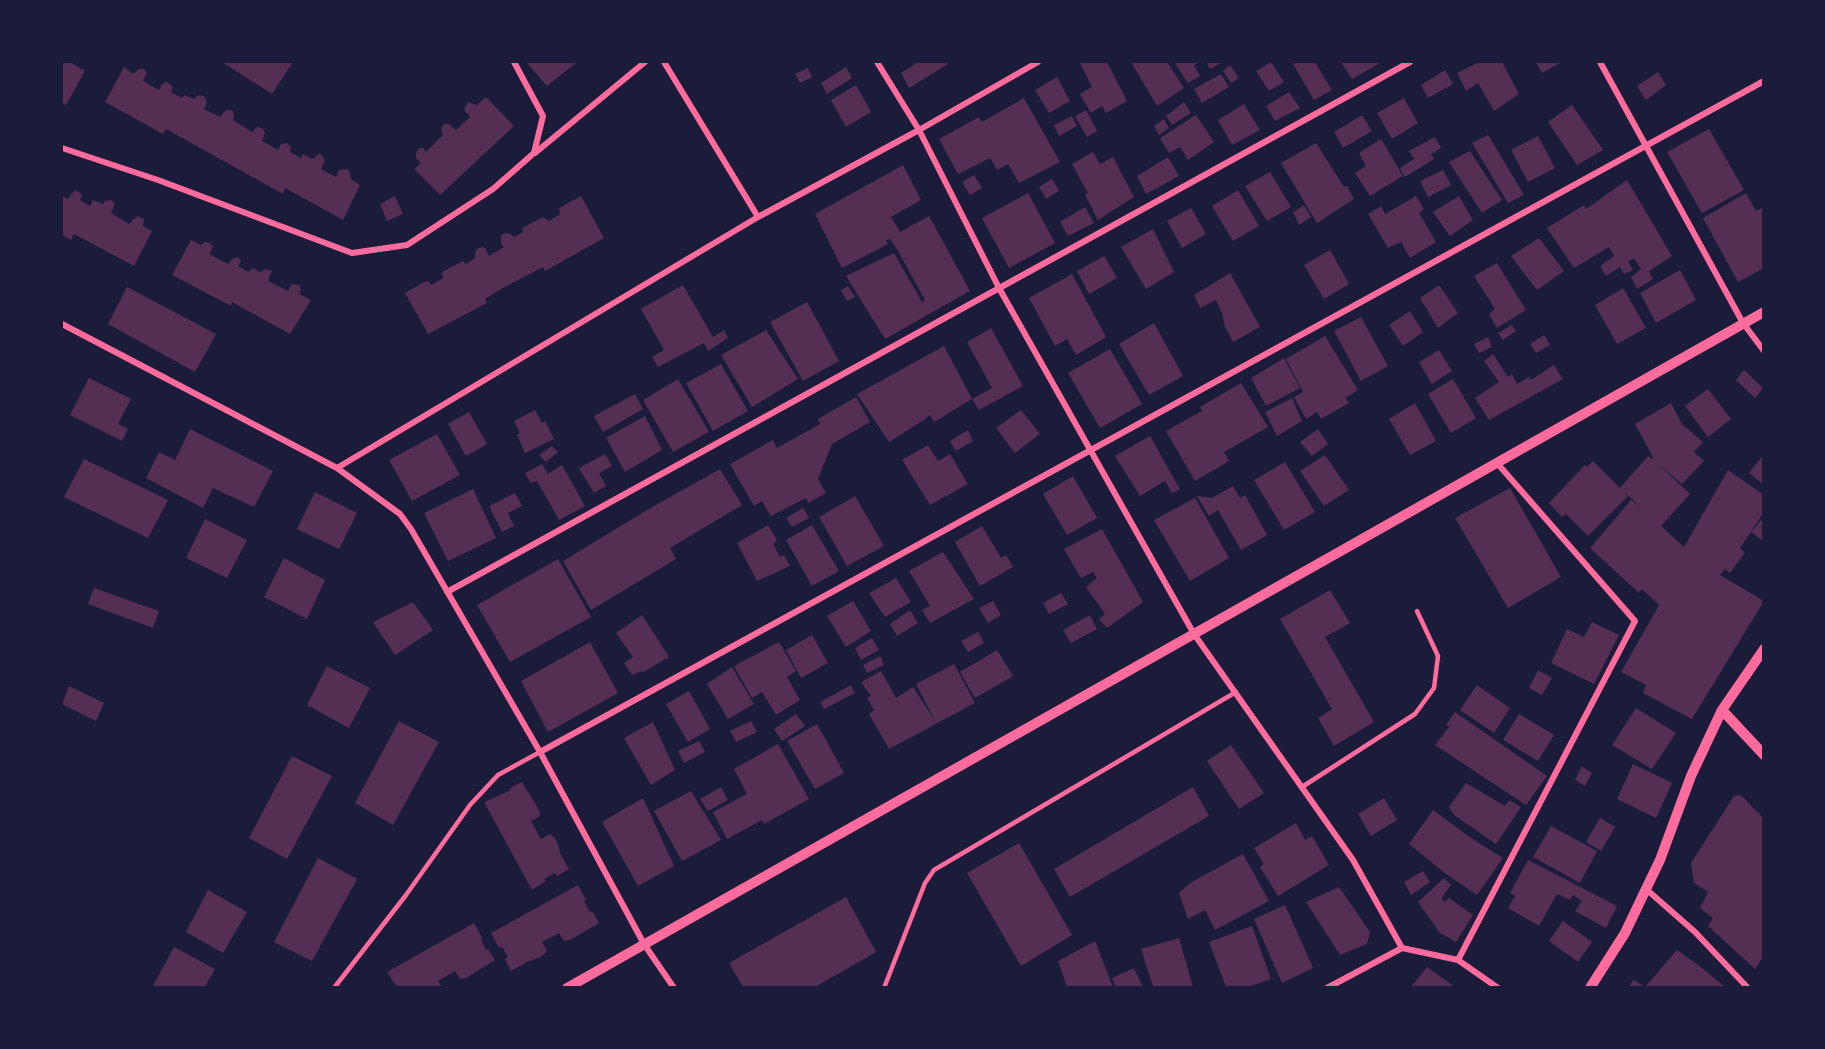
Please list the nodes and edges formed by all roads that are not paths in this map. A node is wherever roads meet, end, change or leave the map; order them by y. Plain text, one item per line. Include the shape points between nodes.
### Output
1 (514, 62) edge
2 (645, 62) edge
3 (664, 62) edge
4 (877, 62) edge
5 (1038, 62) edge
6 (1410, 62) edge
7 (1600, 62) edge
8 (1764, 81) edge
9 (919, 130) junction
10 (1646, 146) junction
11 (62, 148) edge
12 (534, 153) junction
13 (758, 217) junction
14 (999, 288) junction
15 (1764, 312) edge
16 (62, 324) edge
17 (1743, 324) junction
18 (1764, 351) edge
19 (1091, 450) junction
20 (1497, 463) junction
21 (337, 468) junction
22 (447, 592) junction
23 (1417, 612) dead end
24 (1194, 634) junction
25 (1764, 649) edge
26 (1236, 692) junction
27 (1722, 710) junction
28 (540, 752) junction
29 (1764, 755) edge
30 (1302, 787) junction
31 (1646, 889) junction
32 (644, 944) junction
33 (1402, 948) junction
34 (1458, 960) junction
35 (334, 987) edge
36 (567, 987) edge
37 (674, 987) edge
38 (884, 987) edge
39 (1327, 987) edge
40 (1498, 987) edge
41 (1590, 987) edge
42 (1748, 987) edge

1 - 12 street via 543,116
2 - 12 street
3 - 13 street
4 - 9 street
5 - 9 street
6 - 14 street
7 - 10 street
8 - 10 street
9 - 13 street
9 - 14 street
10 - 17 street
10 - 19 street
11 - 12 street via 352,253 407,244 493,189
13 - 21 street
14 - 19 street
14 - 22 street
15 - 17 street
16 - 21 street
17 - 18 street
17 - 20 street
19 - 24 street
19 - 28 street
20 - 24 street
20 - 34 street via 1635,621
21 - 22 street via 400,514
22 - 28 street
23 - 30 lane via 1438,656 1434,688 1415,714
24 - 26 street
24 - 32 street
25 - 27 street
26 - 30 street
26 - 38 lane via 934,870 925,883
27 - 29 street
27 - 31 street
28 - 32 street
28 - 35 lane via 498,775 470,805
30 - 33 street via 1353,860
31 - 41 street via 1625,933
31 - 42 street
32 - 36 street
32 - 37 street
33 - 34 street
33 - 39 street
34 - 40 street

